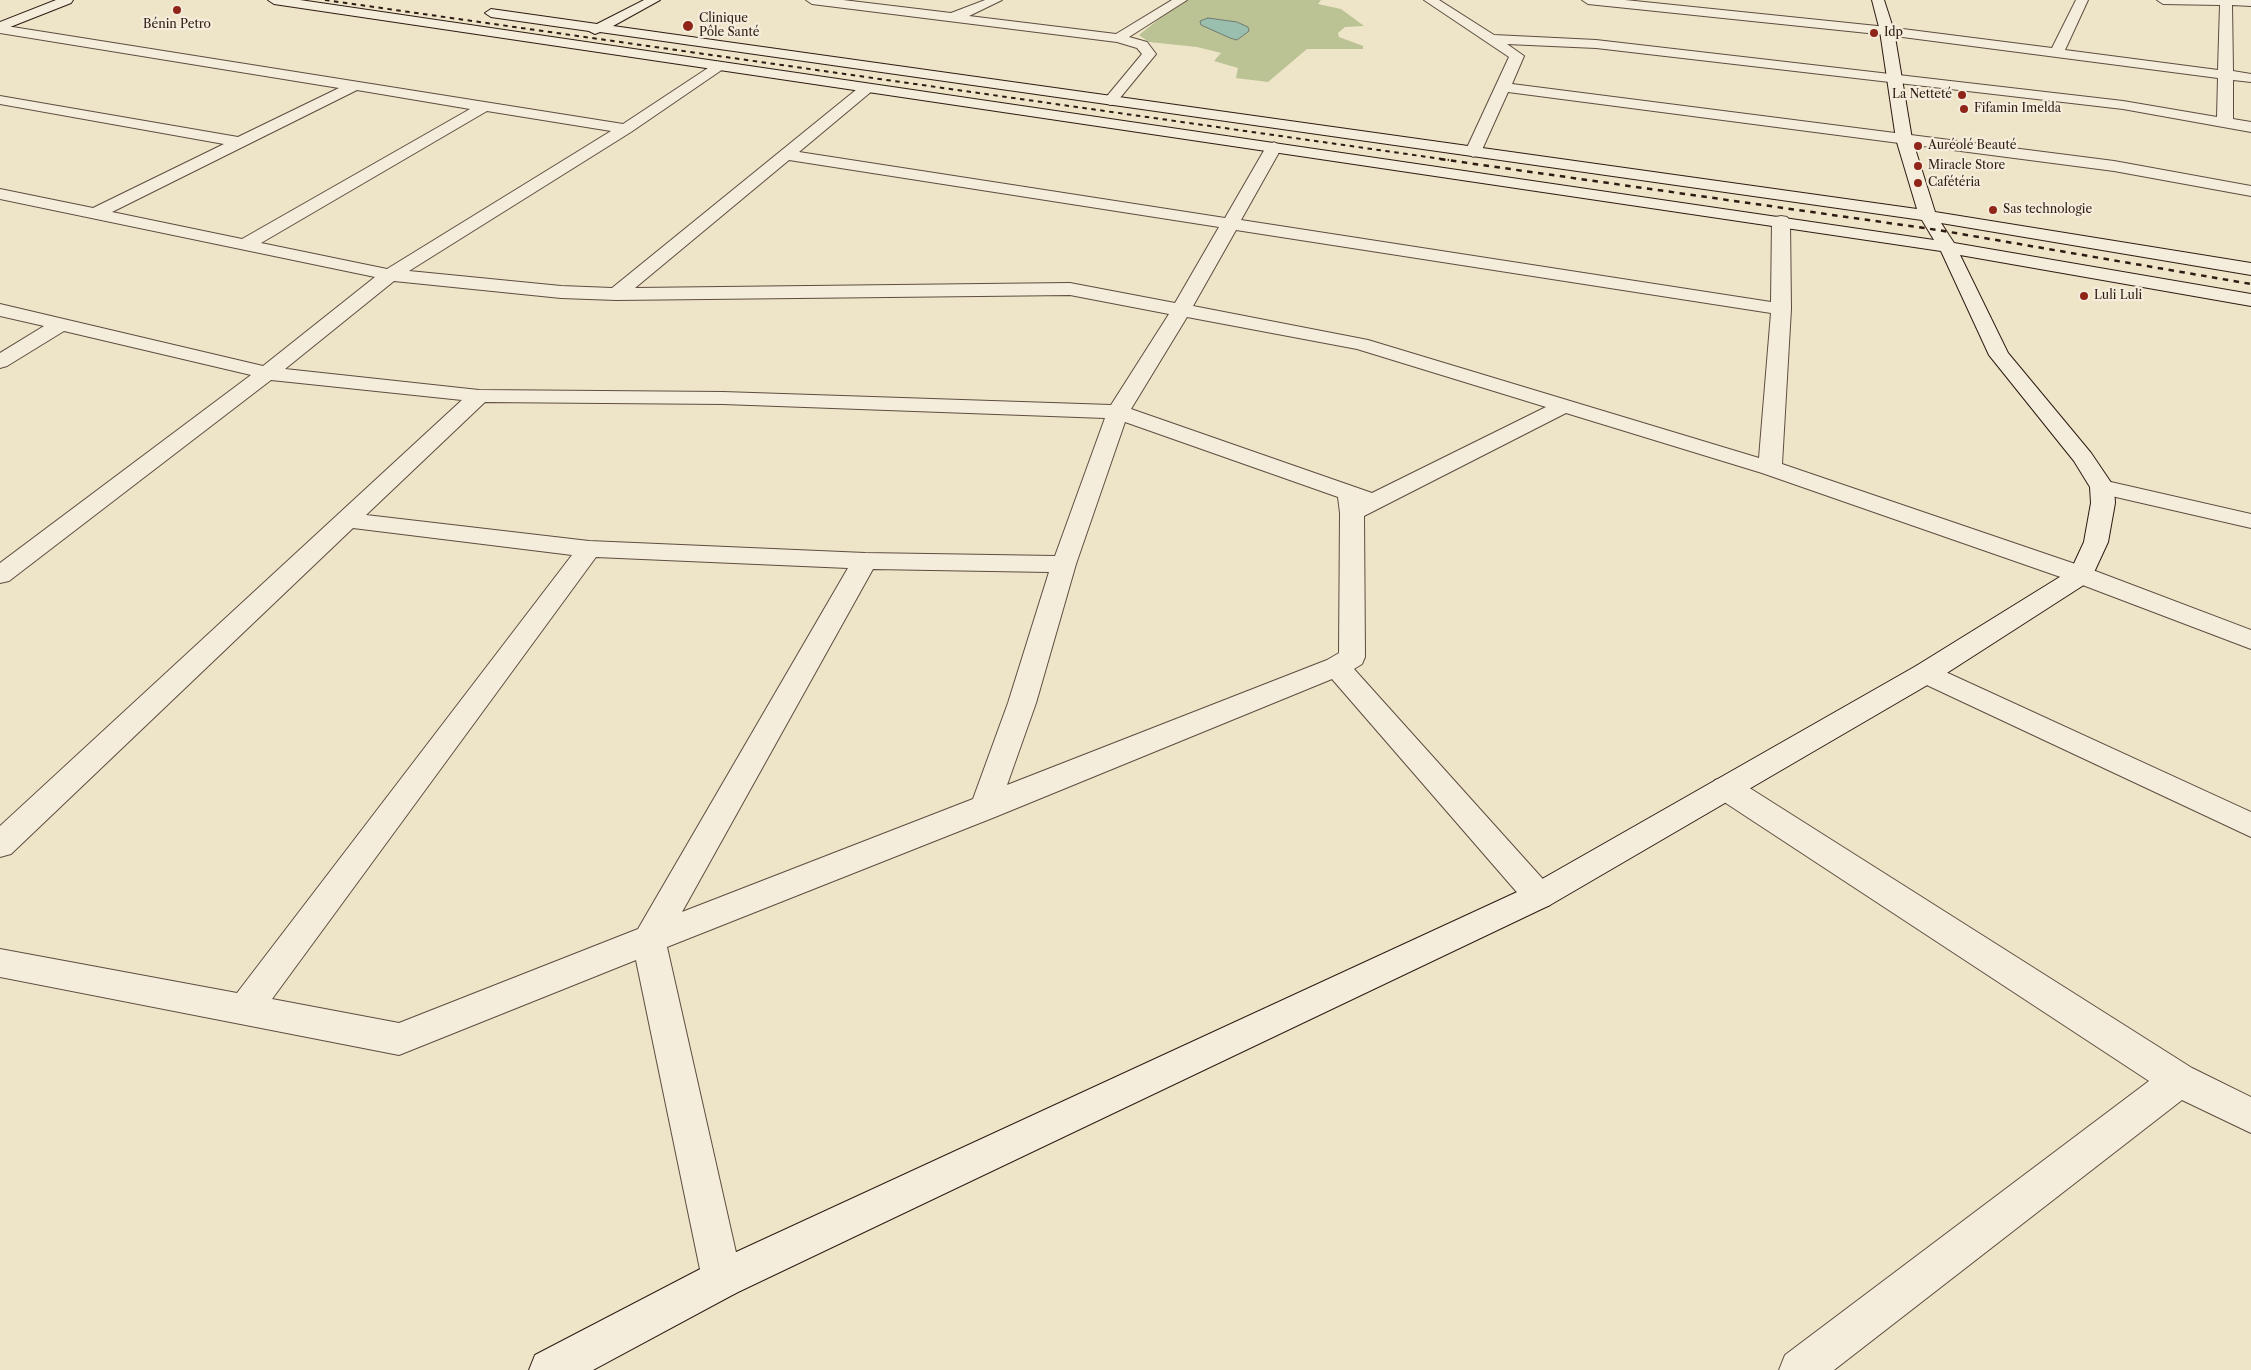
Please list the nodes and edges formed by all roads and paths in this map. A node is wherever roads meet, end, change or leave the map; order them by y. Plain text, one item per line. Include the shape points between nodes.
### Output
1 (67, 0) edge
2 (274, 0) edge
3 (654, 0) edge
4 (812, 0) edge
5 (996, 0) edge
6 (1181, 0) edge
7 (1430, 0) edge
8 (1588, 0) edge
9 (1750, 0) edge
10 (1878, 0) edge
11 (2082, 0) edge
12 (2163, 0) edge
13 (2251, 2) edge
14 (2226, 3) junction
15 (473, 11) dead end
16 (1751, 17) junction
17 (953, 18) junction
18 (0, 28) edge
19 (599, 28) junction
20 (1887, 31) junction
21 (1118, 38) junction
22 (1491, 39) junction
23 (569, 44) junction
24 (2057, 52) junction
25 (718, 67) junction
26 (2226, 75) junction
27 (1892, 78) junction
28 (2251, 78) edge
29 (354, 86) junction
30 (1503, 87) junction
31 (867, 88) junction
32 (0, 100) edge
33 (1110, 101) junction
34 (484, 107) junction
35 (2225, 123) junction
36 (2251, 127) edge
37 (626, 129) junction
38 (1904, 139) junction
39 (240, 142) junction
40 (1274, 147) junction
41 (1473, 152) junction
42 (786, 155) junction
43 (2251, 191) edge
44 (0, 194) edge
45 (1833, 202) junction
46 (95, 214) junction
47 (1928, 216) junction
48 (1781, 222) junction
49 (1229, 223) junction
50 (1836, 230) junction
51 (246, 244) junction
52 (1948, 248) junction
53 (2251, 269) edge
54 (390, 275) junction
55 (616, 294) junction
56 (2251, 300) edge
57 (1781, 309) junction
58 (0, 310) edge
59 (1181, 310) junction
60 (62, 324) junction
61 (0, 362) edge
62 (267, 373) junction
63 (479, 396) junction
64 (1566, 404) junction
65 (1118, 412) junction
66 (1770, 468) junction
67 (2102, 487) junction
68 (1351, 503) junction
69 (346, 520) junction
70 (2251, 521) edge
71 (589, 549) junction
72 (866, 561) junction
73 (1064, 564) junction
74 (0, 575) edge
75 (2081, 575) junction
76 (2251, 640) edge
77 (1337, 667) junction
78 (1926, 673) junction
79 (1726, 788) junction
80 (984, 808) junction
81 (2251, 825) edge
82 (0, 845) edge
83 (1539, 896) junction
84 (649, 941) junction
85 (0, 964) edge
86 (244, 1010) junction
87 (2179, 1080) junction
88 (2251, 1116) edge
89 (722, 1279) junction
90 (550, 1370) edge
91 (1800, 1370) edge

1 - 18 street
2 - 23 street
3 - 19 street
4 - 17 street
5 - 17 street
6 - 21 street
7 - 22 street
8 - 16 street
9 - 16 street
10 - 20 street
11 - 24 street
12 - 14 street
13 - 14 street
14 - 26 street
15 - 19 street
16 - 20 street
17 - 21 street
18 - 29 street
19 - 23 street
19 - 33 street
20 - 24 street
20 - 27 street
21 - 33 street via 1142,45 1149,54
22 - 27 street via 1596,44
22 - 30 street via 1517,56
23 - 25 street
24 - 26 street
25 - 31 street
25 - 37 street
26 - 28 street
26 - 35 street
27 - 35 street via 2123,105
27 - 38 street
29 - 34 street
29 - 39 street
30 - 38 street
30 - 41 street
31 - 40 street
31 - 42 street
32 - 39 street
33 - 41 street
34 - 37 street
34 - 51 street
35 - 36 street
37 - 54 street
38 - 43 street via 2114,166
38 - 47 street
39 - 46 street
40 - 48 street
40 - 49 street
41 - 45 street
42 - 49 street
42 - 55 street
44 - 46 street
45 - 47 street
45 - 50 street
46 - 51 street
47 - 52 street
47 - 53 street
48 - 50 street
48 - 57 street
49 - 57 street
49 - 59 street
50 - 52 street
51 - 54 street
52 - 56 street
52 - 67 street via 1999,354 2083,458
54 - 55 street via 561,292
54 - 62 street
55 - 59 street via 1070,289
57 - 66 street
58 - 60 street
59 - 64 street via 1360,344
59 - 65 street
60 - 61 street
60 - 62 street
62 - 63 street
62 - 74 street
63 - 65 street via 723,398
63 - 69 street
64 - 66 street
64 - 68 street via 1374,502
65 - 68 street
65 - 73 street
66 - 75 street
67 - 70 street
67 - 75 street via 2103,503 2096,542
68 - 77 street via 1352,657
69 - 71 street
69 - 82 street
71 - 72 street
71 - 86 street
72 - 73 street
72 - 84 street
73 - 80 street via 1022,703
75 - 76 street
75 - 78 street
77 - 80 street
77 - 83 street
78 - 79 street
78 - 81 street
79 - 83 street
79 - 87 street
80 - 84 street
83 - 89 street
84 - 86 street via 399,1039
84 - 89 street
85 - 86 street
87 - 88 street
87 - 91 street
89 - 90 street

